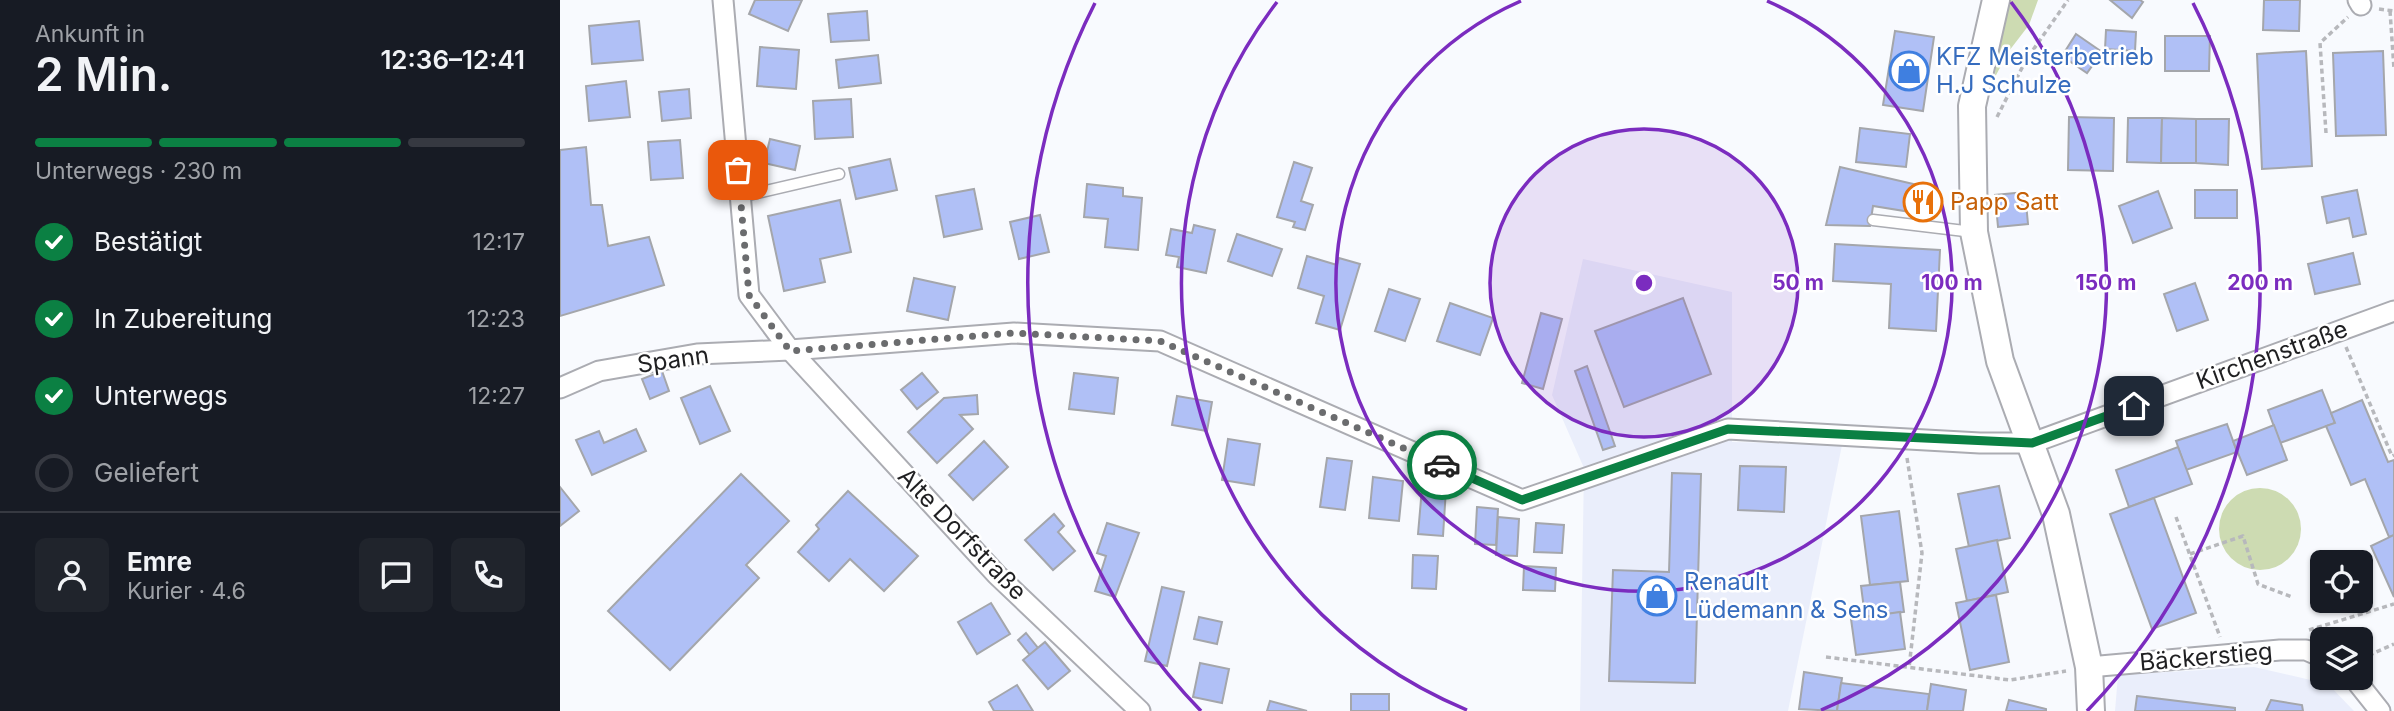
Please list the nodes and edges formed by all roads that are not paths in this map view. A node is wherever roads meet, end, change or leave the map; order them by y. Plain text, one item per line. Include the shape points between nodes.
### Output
1 (723, 0) edge
2 (1996, 0) edge
3 (839, 174) dead end
4 (740, 197) junction
5 (1873, 220) dead end
6 (1974, 232) junction
7 (2394, 311) edge
8 (790, 351) junction
9 (560, 388) edge
10 (2032, 443) junction
11 (2310, 653) edge
12 (2089, 667) junction
13 (2363, 690) edge
14 (1140, 711) edge
15 (2091, 711) edge
16 (2380, 711) edge

1 - 4 street, Alte Dorfstraße
2 - 6 main road via 1972,106
3 - 4 lane
4 - 8 street, Alte Dorfstraße via 749,295
5 - 6 lane
6 - 10 main road via 2000,361
7 - 10 street, Kirchenstraße
8 - 9 street, Spann via 685,356 599,371
8 - 10 street, Spann via 1014,333 1160,341 1522,500 1728,429
8 - 14 street, Alte Dorfstraße via 997,575
10 - 12 main road via 2056,513
11 - 12 street, Bäckerstieg
12 - 15 main road
13 - 16 street

